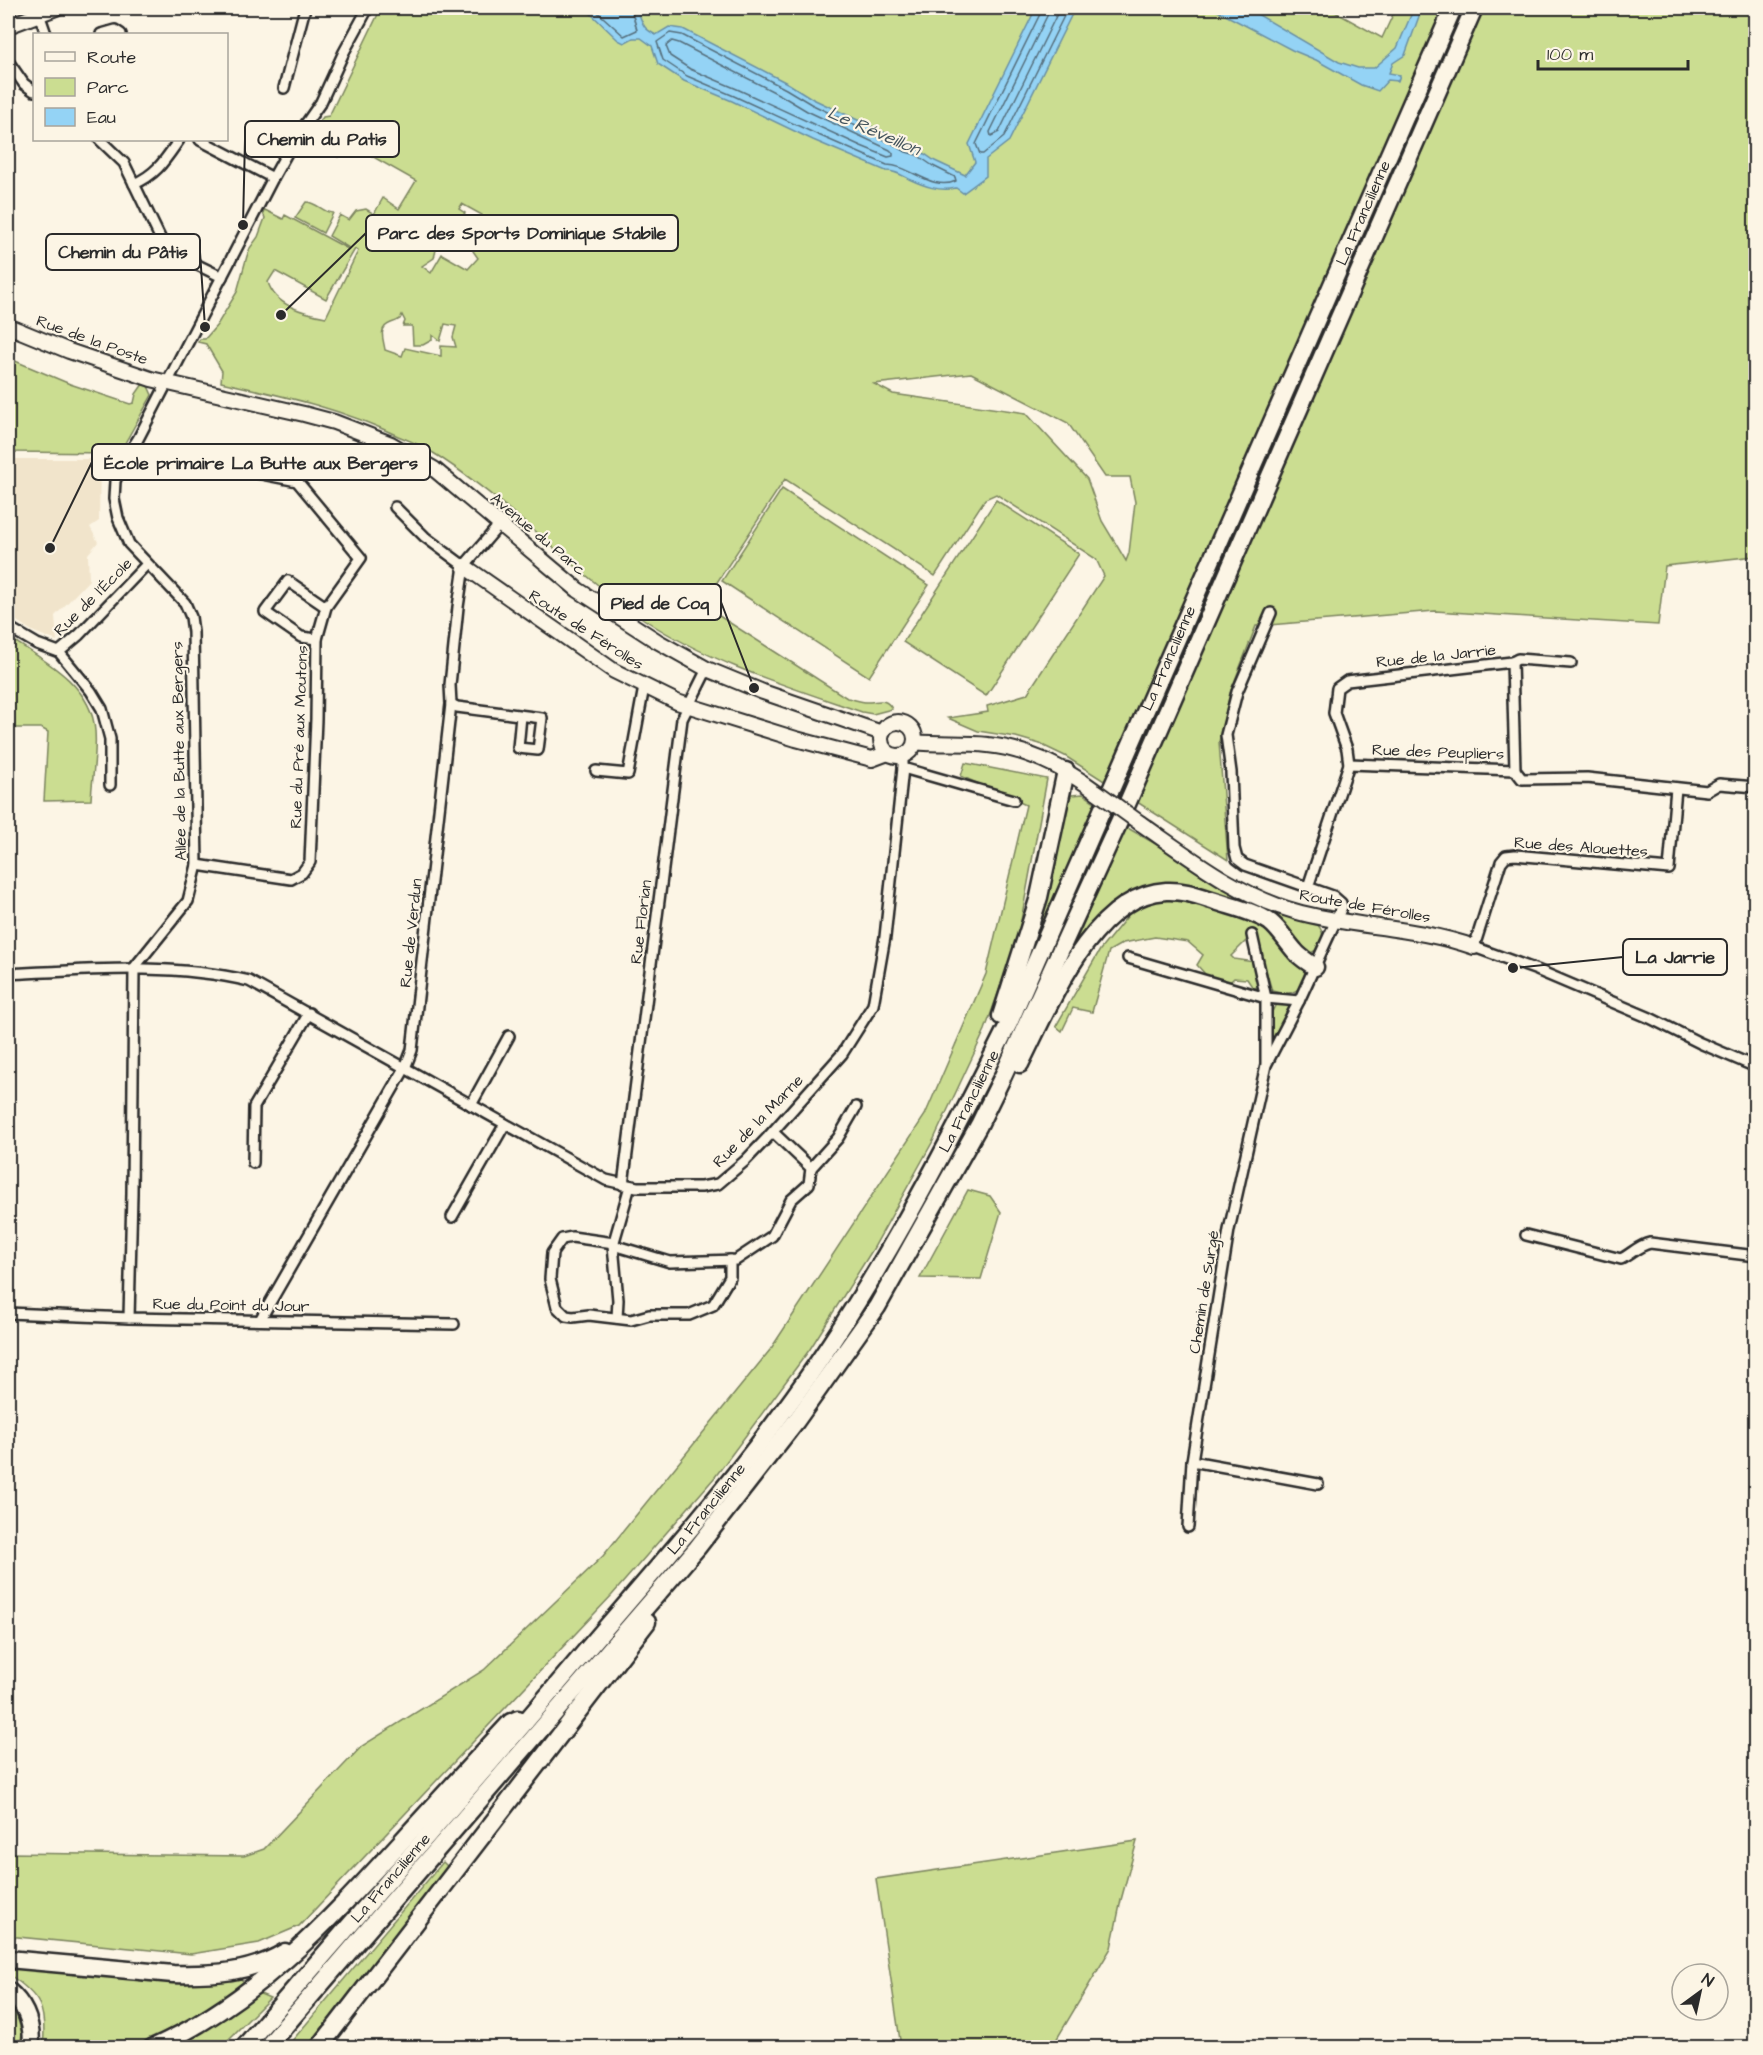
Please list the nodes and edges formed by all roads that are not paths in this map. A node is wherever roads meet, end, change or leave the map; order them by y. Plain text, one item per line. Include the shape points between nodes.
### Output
1 (56, 8) edge
2 (305, 8) edge
3 (368, 8) edge
4 (1448, 8) edge
5 (1454, 8) edge
6 (38, 11) edge
7 (1469, 17) edge
8 (8, 26) edge
9 (46, 33) edge
10 (104, 33) edge
11 (120, 33) edge
12 (1436, 47) junction
13 (8, 61) edge
14 (284, 88) dead end
15 (33, 90) edge
16 (101, 141) edge
17 (178, 141) edge
18 (202, 141) edge
19 (273, 178) junction
20 (134, 184) junction
21 (222, 277) junction
22 (8, 326) edge
23 (166, 383) junction
24 (133, 447) junction
25 (395, 507) dead end
26 (500, 524) junction
27 (147, 564) junction
28 (464, 566) junction
29 (326, 607) junction
30 (1270, 614) dead end
31 (8, 627) edge
32 (317, 639) junction
33 (59, 651) junction
34 (1512, 662) junction
35 (1571, 663) dead end
36 (707, 669) junction
37 (644, 687) junction
38 (451, 704) junction
39 (689, 706) junction
40 (521, 716) dead end
41 (882, 733) junction
42 (915, 742) junction
43 (888, 753) junction
44 (903, 762) junction
45 (1349, 764) junction
46 (1515, 770) junction
47 (596, 771) dead end
48 (1066, 771) junction
49 (110, 786) dead end
50 (1755, 787) edge
51 (1676, 788) junction
52 (1014, 800) dead end
53 (197, 865) junction
54 (1308, 887) junction
55 (1338, 920) junction
56 (1252, 935) dead end
57 (1474, 947) junction
58 (1128, 958) dead end
59 (1315, 967) junction
60 (134, 968) junction
61 (8, 974) edge
62 (1266, 998) junction
63 (1299, 1001) junction
64 (309, 1013) junction
65 (509, 1036) dead end
66 (1266, 1065) junction
67 (1755, 1067) edge
68 (405, 1068) junction
69 (471, 1105) junction
70 (856, 1107) dead end
71 (966, 1111) junction
72 (504, 1124) junction
73 (979, 1125) junction
74 (773, 1132) junction
75 (253, 1163) dead end
76 (811, 1168) junction
77 (627, 1186) junction
78 (452, 1217) dead end
79 (1526, 1235) dead end
80 (613, 1244) junction
81 (1755, 1256) edge
82 (730, 1260) junction
83 (8, 1313) edge
84 (129, 1318) junction
85 (617, 1318) junction
86 (260, 1320) junction
87 (453, 1324) dead end
88 (1192, 1461) junction
89 (1318, 1484) dead end
90 (1188, 1527) dead end
91 (697, 1548) junction
92 (535, 1711) junction
93 (312, 1936) junction
94 (8, 1959) edge
95 (8, 1990) edge
96 (31, 2048) edge
97 (152, 2048) edge
98 (243, 2048) edge
99 (266, 2048) edge
100 (318, 2048) edge

1 - 6 street
2 - 14 street
3 - 19 street, Allée de la Butte aux Bergers via 321,102
4 - 12 highway
5 - 12 highway, La Francilienne
6 - 8 street
6 - 9 street
7 - 73 highway, La Francilienne via 1124,811
10 - 11 street
12 - 71 highway, La Francilienne via 1009,1023
13 - 15 street
16 - 20 street via 124,163
17 - 20 street via 163,164
18 - 19 street
19 - 21 street, Allée de la Butte aux Bergers
20 - 21 street via 164,246
21 - 23 street, Allée de la Butte aux Bergers
22 - 23 street, Rue de la Poste
23 - 24 street, Allée de la Butte aux Bergers
23 - 26 street, Avenue du Parc via 304,414 390,444 434,469
24 - 27 street, Allée de la Butte aux Bergers via 115,481 114,499 129,544
24 - 29 street, Rue du Pré aux Moutons via 171,466 246,471 297,481 361,558
25 - 28 street, Route de Férolles via 425,537
26 - 28 street
26 - 36 street, Avenue du Parc via 579,590 657,642
27 - 33 street, Rue de l'École via 72,643
27 - 53 street, Allée de la Butte aux Bergers via 185,603 191,617
28 - 37 street, Route de Férolles via 570,642
28 - 38 street, Rue de Verdun
29 - 32 street, Rue du Pré aux Moutons
29 - 32 street via 288,581 265,612 301,638
30 - 54 street via 1237,692 1226,735 1234,848 1245,865
31 - 33 street, Rue de l'École via 37,644
32 - 53 street, Rue du Pré aux Moutons via 310,862 291,879
33 - 49 street, Rue de l'École via 102,709 110,739
34 - 35 street via 1518,659
34 - 45 street, Rue de la Jarrie via 1347,681 1337,688 1334,713
34 - 46 street, Rue de la Jarrie
36 - 39 street, Rue Florian
36 - 41 street, Avenue du Parc
37 - 39 street, Route de Férolles
37 - 47 street via 628,774
38 - 40 street
38 - 68 street, Rue de Verdun via 415,1035
39 - 43 street, Route de Férolles via 872,759
39 - 77 street, Rue Florian via 682,719
41 - 42 street via 888,725 903,723 914,733
41 - 43 street via 882,744
42 - 44 street
42 - 48 street, Route de Férolles via 988,745
43 - 44 street
44 - 52 street
44 - 74 street, Rue de la Marne via 885,937 873,1005 842,1054
45 - 46 street, Rue des Peupliers
45 - 54 street, Rue des Peupliers
46 - 51 street, Rue des Peupliers via 1522,779 1587,778
48 - 55 street, Route de Férolles, bridge via 1207,870 1293,911
48 - 71 highway via 1039,897 1006,1005 976,1070
50 - 51 street, Rue des Peupliers via 1719,784 1707,791
51 - 57 street, Rue des Alouettes via 1669,869 1506,856
53 - 60 street, Allée de la Butte aux Bergers via 188,901
54 - 55 street via 1341,903
55 - 57 street, Route de Férolles via 1410,930
55 - 59 street, Chemin de Surgé
56 - 62 street, Chemin de Surgé
57 - 67 street, Route de Férolles via 1631,1010
58 - 62 street
59 - 63 street, Chemin de Surgé
59 - 73 highway via 1296,953 1271,923 1248,912 1178,891 1136,898 1110,916 1089,940 1059,988 998,1106
60 - 61 street, Rue de la Marne
60 - 64 street, Rue de la Marne via 220,974 249,981
60 - 84 street
62 - 63 street
62 - 66 street, Chemin de Surgé
63 - 66 street, Chemin de Surgé
64 - 68 street, Rue de la Marne
64 - 75 street via 254,1107
65 - 69 street
66 - 88 street, Chemin de Surgé via 1229,1230
68 - 69 street, Rue de la Marne
68 - 86 street, Rue de Verdun
69 - 72 street, Rue de la Marne
70 - 76 street via 838,1138
71 - 92 highway, La Francilienne via 861,1297 783,1413
72 - 77 street, Rue de la Marne via 606,1180
72 - 78 street
73 - 91 highway, La Francilienne via 877,1307 796,1421
74 - 76 street
74 - 77 street, Rue de la Marne via 718,1184
76 - 82 street via 809,1184 791,1200 772,1236
77 - 80 street, Rue Florian
79 - 81 street via 1621,1259 1650,1243
80 - 82 street via 670,1262
80 - 85 street, Rue Florian
80 - 85 street via 562,1239 552,1253 550,1279 557,1307 566,1316
82 - 85 street via 730,1277 713,1305 689,1315
83 - 84 street, Rue du Point du Jour
84 - 86 street, Rue du Point du Jour
86 - 87 street, Rue du Point du Jour
88 - 89 street
88 - 90 street, Chemin de Surgé
91 - 99 highway, La Francilienne
91 - 100 highway via 692,1567
92 - 93 highway via 511,1722
92 - 98 highway, La Francilienne
93 - 94 highway via 264,1964 216,1974 173,1974
93 - 97 highway via 235,2001
95 - 96 main road via 27,2013

